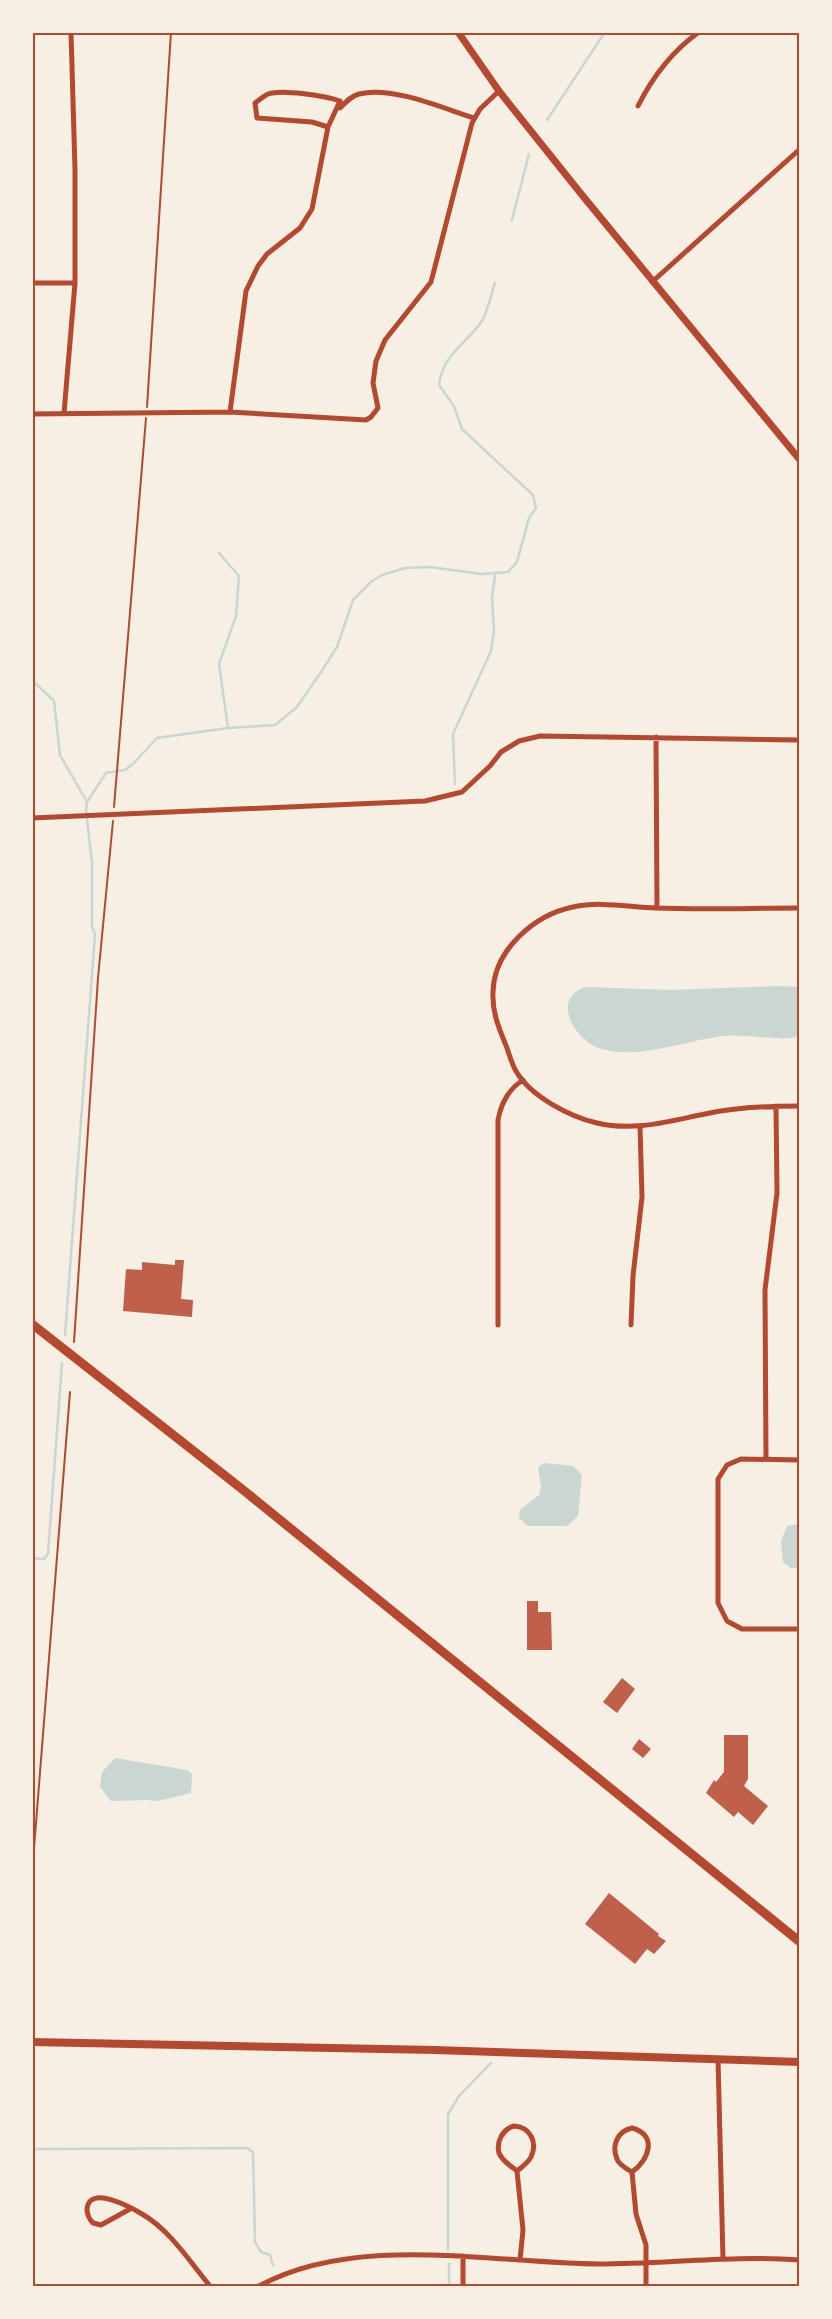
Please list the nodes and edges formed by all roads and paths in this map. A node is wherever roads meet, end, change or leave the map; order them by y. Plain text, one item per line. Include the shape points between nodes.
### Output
1 (71, 32) edge
2 (171, 32) edge
3 (458, 32) edge
4 (699, 32) edge
5 (499, 91) junction
6 (340, 101) junction
7 (638, 106) dead end
8 (474, 118) junction
9 (328, 127) junction
10 (800, 149) edge
11 (652, 282) junction
12 (32, 283) edge
13 (75, 283) junction
14 (147, 407) dead end
15 (230, 412) junction
16 (32, 414) edge
17 (64, 414) junction
18 (146, 418) dead end
19 (800, 460) edge
20 (656, 737) junction
21 (800, 740) edge
22 (113, 810) dead end
23 (32, 818) edge
24 (113, 819) dead end
25 (657, 908) junction
26 (800, 908) edge
27 (523, 1080) junction
28 (776, 1106) junction
29 (800, 1106) edge
30 (640, 1126) junction
31 (32, 1324) edge
32 (498, 1325) dead end
33 (631, 1325) dead end
34 (74, 1342) dead end
35 (70, 1392) dead end
36 (766, 1459) junction
37 (800, 1460) edge
38 (800, 1629) edge
39 (32, 1874) edge
40 (800, 1942) edge
41 (32, 2042) edge
42 (718, 2059) junction
43 (800, 2062) edge
44 (517, 2171) junction
45 (632, 2172) junction
46 (130, 2209) junction
47 (463, 2256) junction
48 (723, 2259) junction
49 (520, 2260) junction
50 (800, 2260) edge
51 (646, 2262) junction
52 (210, 2286) edge
53 (258, 2286) edge
54 (463, 2286) edge
55 (646, 2286) edge

1 - 13 street
2 - 14 path
3 - 5 street
4 - 7 street via 664,63
5 - 8 street
5 - 11 street
6 - 8 street via 340,108 359,94 390,93
6 - 9 street
6 - 9 street via 307,94 269,94 255,103 257,118 312,122
8 - 15 street via 431,282 385,340 376,361 373,383 378,404 375,413 366,420
9 - 15 street via 312,209 300,228 267,254 246,291
10 - 11 street
11 - 19 street
12 - 13 street
13 - 17 street
15 - 17 street
16 - 17 street
18 - 22 path
20 - 21 street
20 - 23 street via 540,736 519,742 502,752 462,792 425,801
20 - 25 street
24 - 34 path via 98,978
25 - 26 street
25 - 27 street via 604,904 571,907 541,920 504,955 495,979 493,1007 515,1071
27 - 30 street via 548,1102 578,1117 611,1126
27 - 32 street via 514,1085 502,1103 498,1120
28 - 29 street
28 - 30 street via 735,1108
28 - 36 street via 777,1193 765,1290
30 - 33 street via 642,1197
31 - 40 main road via 257,1501
35 - 39 path
36 - 37 street
36 - 38 street via 741,1459 727,1465 718,1479 718,1604 727,1621 742,1629
41 - 42 main road
42 - 43 main road
42 - 48 street
44 - 44 street via 532,2156 534,2142 522,2126 507,2128 502,2133 500,2153 504,2161
44 - 49 street via 523,2230
45 - 45 street via 642,2165 647,2156 648,2142 646,2135 632,2128 624,2129 617,2136 615,2150 617,2160
45 - 51 street via 634,2200 646,2245
46 - 46 street via 122,2203 98,2197 90,2202 87,2211 93,2222 101,2225
46 - 52 street via 158,2225
47 - 49 street
47 - 53 street via 346,2259 305,2267
47 - 54 street
48 - 50 street
48 - 51 street
49 - 51 street via 580,2264
51 - 55 street

